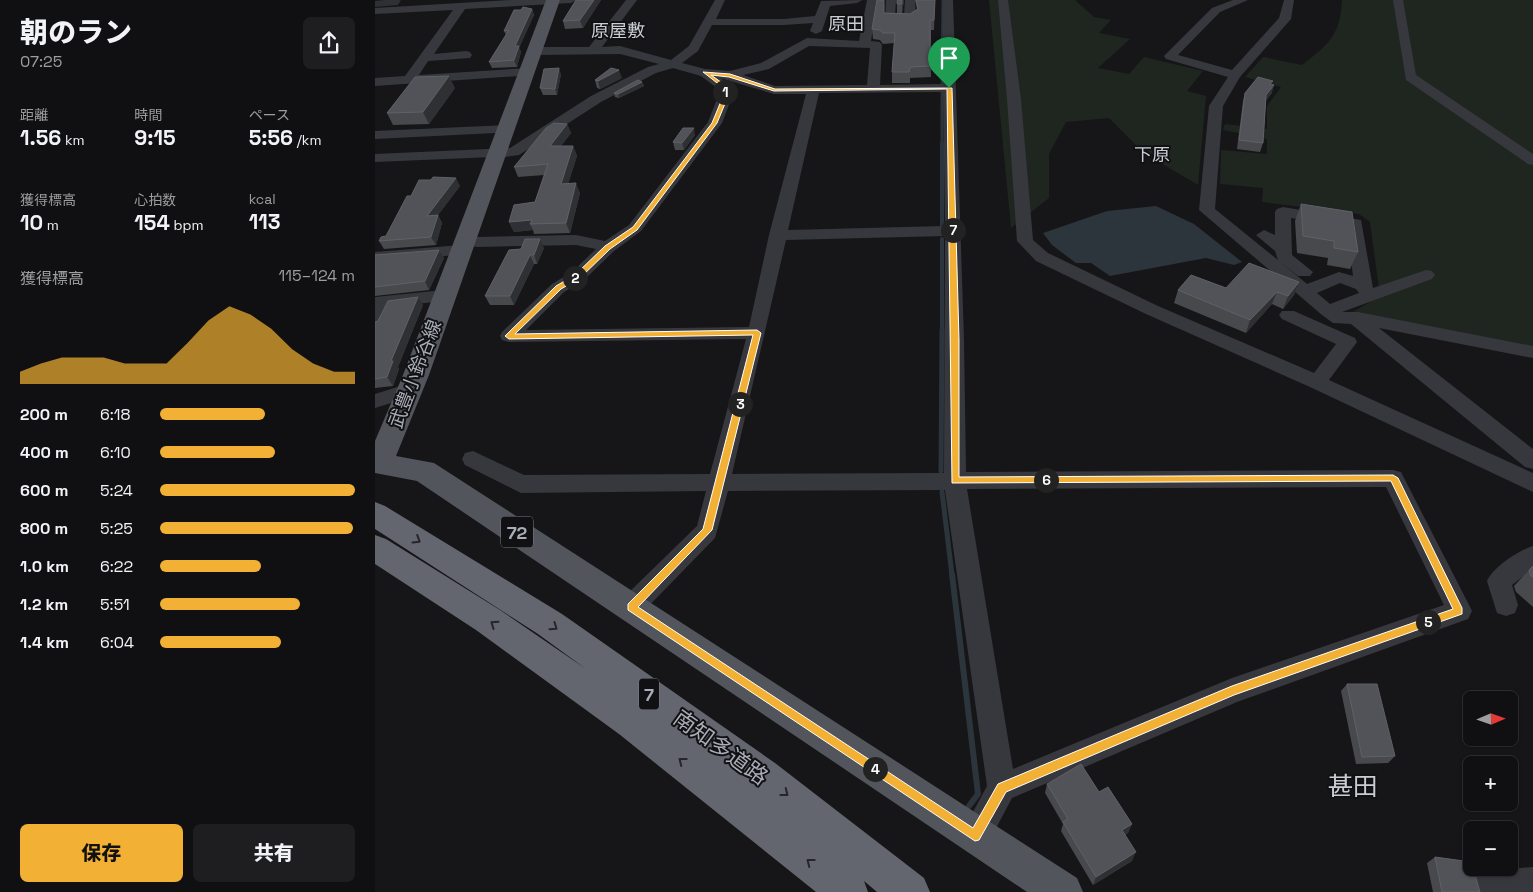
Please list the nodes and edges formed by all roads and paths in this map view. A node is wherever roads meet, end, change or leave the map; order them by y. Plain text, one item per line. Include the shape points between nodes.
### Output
1 (389, 0) edge
2 (632, 0) edge
3 (719, 0) edge
4 (857, 0) edge
5 (872, 0) edge
6 (891, 0) edge
7 (910, 0) edge
8 (947, 0) edge
9 (1003, 0) edge
10 (1212, 0) edge
11 (1243, 0) edge
12 (1289, 0) edge
13 (1399, 0) edge
14 (559, 1) edge
15 (1231, 4) junction
16 (461, 7) junction
17 (377, 13) edge
18 (819, 19) junction
19 (910, 19) junction
20 (709, 22) junction
21 (921, 26) edge
22 (888, 28) junction
23 (807, 42) junction
24 (870, 45) junction
25 (593, 50) junction
26 (466, 55) dead end
27 (425, 58) junction
28 (532, 61) junction
29 (673, 64) junction
30 (705, 73) junction
31 (730, 75) junction
32 (1235, 75) junction
33 (409, 80) junction
34 (375, 82) edge
35 (873, 88) junction
36 (949, 88) junction
37 (814, 89) junction
38 (375, 135) edge
39 (501, 145) junction
40 (375, 158) edge
41 (1533, 161) edge
42 (953, 231) junction
43 (1264, 234) dead end
44 (777, 235) junction
45 (469, 246) junction
46 (608, 247) junction
47 (1284, 249) junction
48 (375, 257) edge
49 (1426, 276) dead end
50 (1312, 288) junction
51 (1366, 290) junction
52 (444, 296) junction
53 (380, 302) edge
54 (1328, 311) junction
55 (1288, 315) dead end
56 (1355, 318) junction
57 (375, 324) edge
58 (757, 333) junction
59 (1533, 352) edge
60 (1317, 382) junction
61 (410, 390) junction
62 (375, 401) edge
63 (473, 459) dead end
64 (1533, 462) edge
65 (377, 468) edge
66 (955, 481) junction
67 (720, 482) junction
68 (1533, 483) edge
69 (375, 514) edge
70 (375, 548) edge
71 (1533, 556) edge
72 (1507, 605) dead end
73 (631, 607) junction
74 (1002, 788) junction
75 (975, 836) junction
76 (1533, 883) edge
77 (848, 892) edge
78 (910, 892) edge
79 (1063, 892) edge
80 (1486, 892) edge

1 - 17 street
2 - 25 street
3 - 20 street
4 - 18 street via 825,3
5 - 24 street
6 - 22 street
7 - 19 street
8 - 36 street
9 - 60 street via 1025,241 1042,257 1152,310
10 - 15 street
11 - 15 street
12 - 32 street via 1285,19
13 - 41 street via 1411,77
14 - 16 street
14 - 28 main road, 武豊小鈴谷線 / 72
15 - 32 street via 1216,10 1170,56
16 - 17 street
16 - 27 street
18 - 20 street
18 - 23 street via 815,36
19 - 21 street
19 - 22 street
20 - 29 street via 694,48
22 - 24 street via 885,45
23 - 24 street
23 - 31 street via 765,66
24 - 35 street
25 - 28 street
25 - 29 street via 620,50
26 - 27 street
27 - 33 street
28 - 33 street
28 - 39 main road, 武豊小鈴谷線 / 72
29 - 30 street
29 - 39 street via 652,70 596,99 514,152
30 - 31 street
30 - 46 street via 723,86 726,94 715,123 635,228
31 - 37 street via 774,90
32 - 50 street via 1216,106 1207,210
33 - 34 street
35 - 36 street
35 - 37 street
36 - 42 street
37 - 44 street
38 - 39 street
39 - 40 street
39 - 45 main road, 武豊小鈴谷線 / 72
42 - 44 street
42 - 66 street
43 - 47 street
44 - 58 street
45 - 46 street via 576,240
45 - 48 street
45 - 52 main road, 武豊小鈴谷線 / 72
46 - 58 street via 578,276 558,288 509,336
47 - 50 street via 1284,257
47 - 51 street via 1283,212 1355,223
49 - 51 street
50 - 51 street via 1339,277
50 - 54 street
51 - 54 street
52 - 53 street
52 - 61 main road, 武豊小鈴谷線 / 72
53 - 57 street
54 - 56 street via 1339,319
55 - 60 street via 1348,342
56 - 59 street
56 - 64 street
58 - 67 street
60 - 68 street
61 - 62 street
61 - 65 main road, 武豊小鈴谷線 / 72
63 - 67 street via 521,484
65 - 73 main road, 武豊小鈴谷線 / 72 via 424,471
66 - 67 street
66 - 74 street
66 - 74 street via 1393,478 1459,611 1232,691
67 - 73 street via 707,530
69 -> 78 highway, 南知多道路 / 7 via 550,624 762,776
77 -> 70 highway, 南知多道路 / 7 via 633,722 488,620
71 - 72 street via 1499,581
73 - 75 main road, 武豊小鈴谷線 / 72
74 - 75 street
75 - 79 main road, 武豊小鈴谷線 / 72
76 - 80 street via 1485,887

